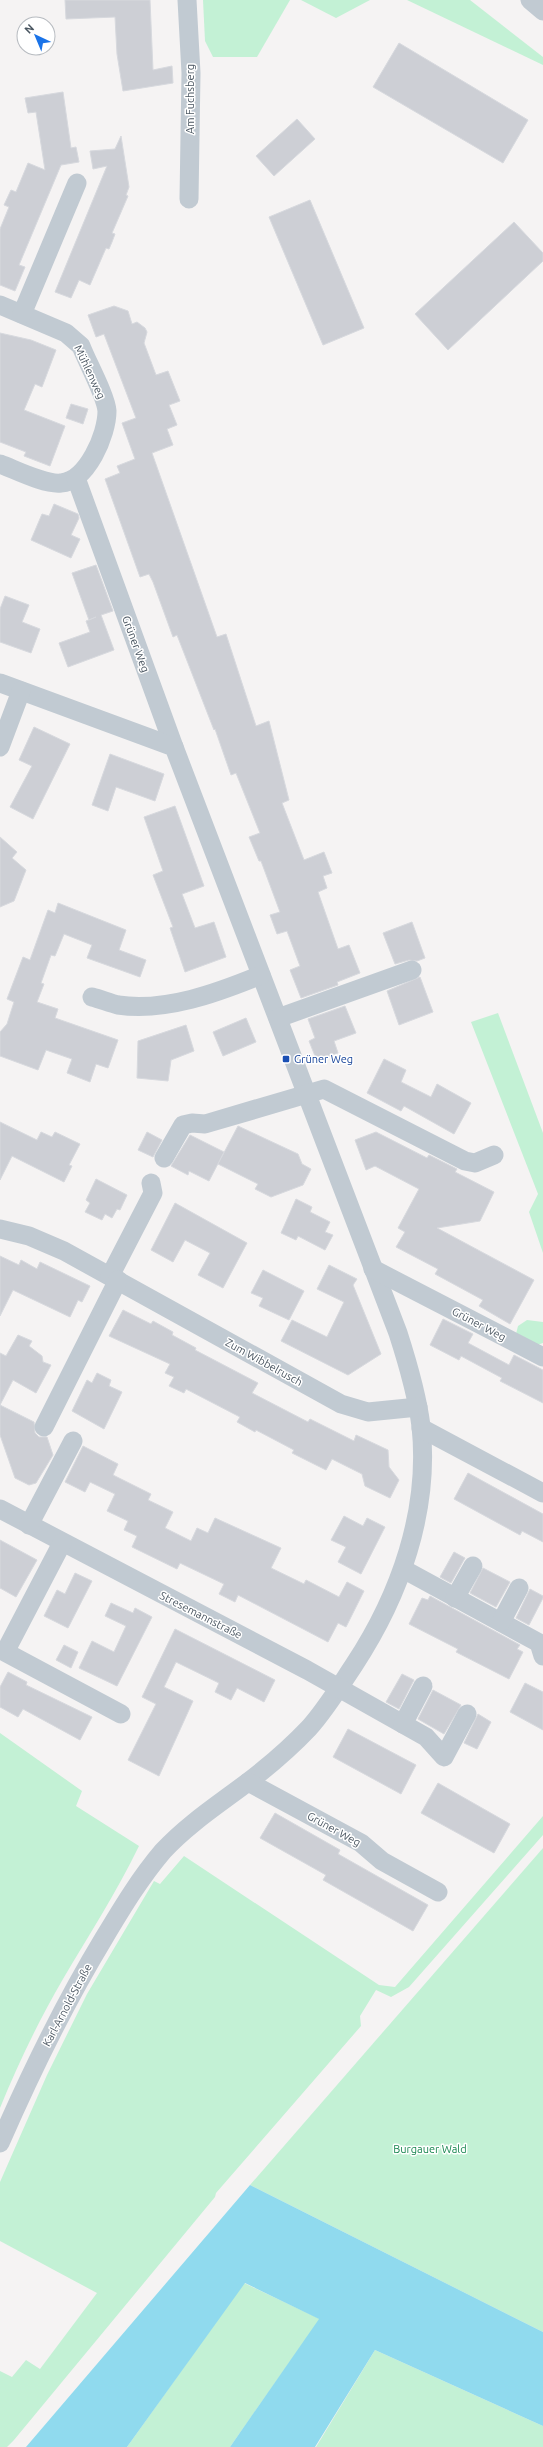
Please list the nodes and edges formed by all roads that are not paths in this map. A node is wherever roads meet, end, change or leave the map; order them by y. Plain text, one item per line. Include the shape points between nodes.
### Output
1 (187, 0) edge
2 (530, 0) edge
3 (543, 11) edge
4 (77, 182) dead end
5 (188, 199) dead end
6 (0, 305) edge
7 (22, 314) junction
8 (0, 464) edge
9 (76, 478) junction
10 (0, 683) edge
11 (21, 691) junction
12 (0, 747) edge
13 (174, 747) junction
14 (412, 970) dead end
15 (261, 976) junction
16 (92, 997) dead end
17 (278, 1018) junction
18 (306, 1093) junction
19 (494, 1154) dead end
20 (164, 1158) dead end
21 (151, 1183) dead end
22 (0, 1229) edge
23 (373, 1269) junction
24 (114, 1278) junction
25 (543, 1357) edge
26 (418, 1407) junction
27 (44, 1427) dead end
28 (421, 1428) junction
29 (73, 1441) dead end
30 (543, 1493) edge
31 (0, 1509) edge
32 (29, 1525) junction
33 (62, 1543) junction
34 (473, 1566) dead end
35 (403, 1569) junction
36 (519, 1588) dead end
37 (455, 1598) junction
38 (501, 1622) junction
39 (6, 1636) edge
40 (541, 1649) edge
41 (423, 1686) dead end
42 (338, 1689) junction
43 (121, 1714) dead end
44 (467, 1714) dead end
45 (403, 1724) junction
46 (248, 1782) junction
47 (145, 1874) joint
48 (438, 1892) dead end
49 (0, 2143) edge

1 - 5 street, Am Fuchsberg via 191,74
2 - 3 street
4 - 7 street
6 - 7 street, Mühlenweg
7 - 9 street, Mühlenweg via 66,333 81,346 104,400 107,411 105,424 92,459
8 - 9 street via 59,484
9 - 13 street, Grüner Weg
10 - 11 street
11 - 12 street
11 - 13 street
13 - 15 street, Grüner Weg
14 - 17 street
15 - 16 street via 214,993 167,1004 118,1005
15 - 17 street, Grüner Weg
17 - 18 street, Grüner Weg
18 - 19 street via 324,1089 465,1161 475,1163
18 - 20 street via 205,1124 192,1123 181,1127
18 - 23 street, Grüner Weg
21 - 24 street via 152,1193
22 - 24 street, Zum Wibbelrusch via 29,1236 64,1251
23 - 25 street, Grüner Weg
23 - 26 street, Grüner Weg via 398,1333 412,1376
24 - 26 street, Zum Wibbelrusch via 341,1404 368,1412
24 - 27 street
26 - 28 street, Grüner Weg
28 - 30 street
28 - 35 street, Grüner Weg via 422,1479 412,1538
29 - 32 street
31 - 32 street, Stresemannstraße
32 - 33 street, Stresemannstraße
33 - 39 street
33 - 42 street, Stresemannstraße via 307,1670
34 - 37 street
35 - 37 street
35 - 42 street, Grüner Weg via 381,1619
36 - 38 street
37 - 38 street
38 - 40 street
39 - 43 street via 5,1652
41 - 45 street
42 - 45 street
42 - 46 street, Grüner Weg via 310,1726
44 - 45 street via 444,1757 426,1737
46 - 47 street, Grüner Weg via 178,1836
46 - 48 street, Grüner Weg via 361,1843 382,1861
47 - 49 street, Karl-Arnold-Straße via 74,1988 24,2087

